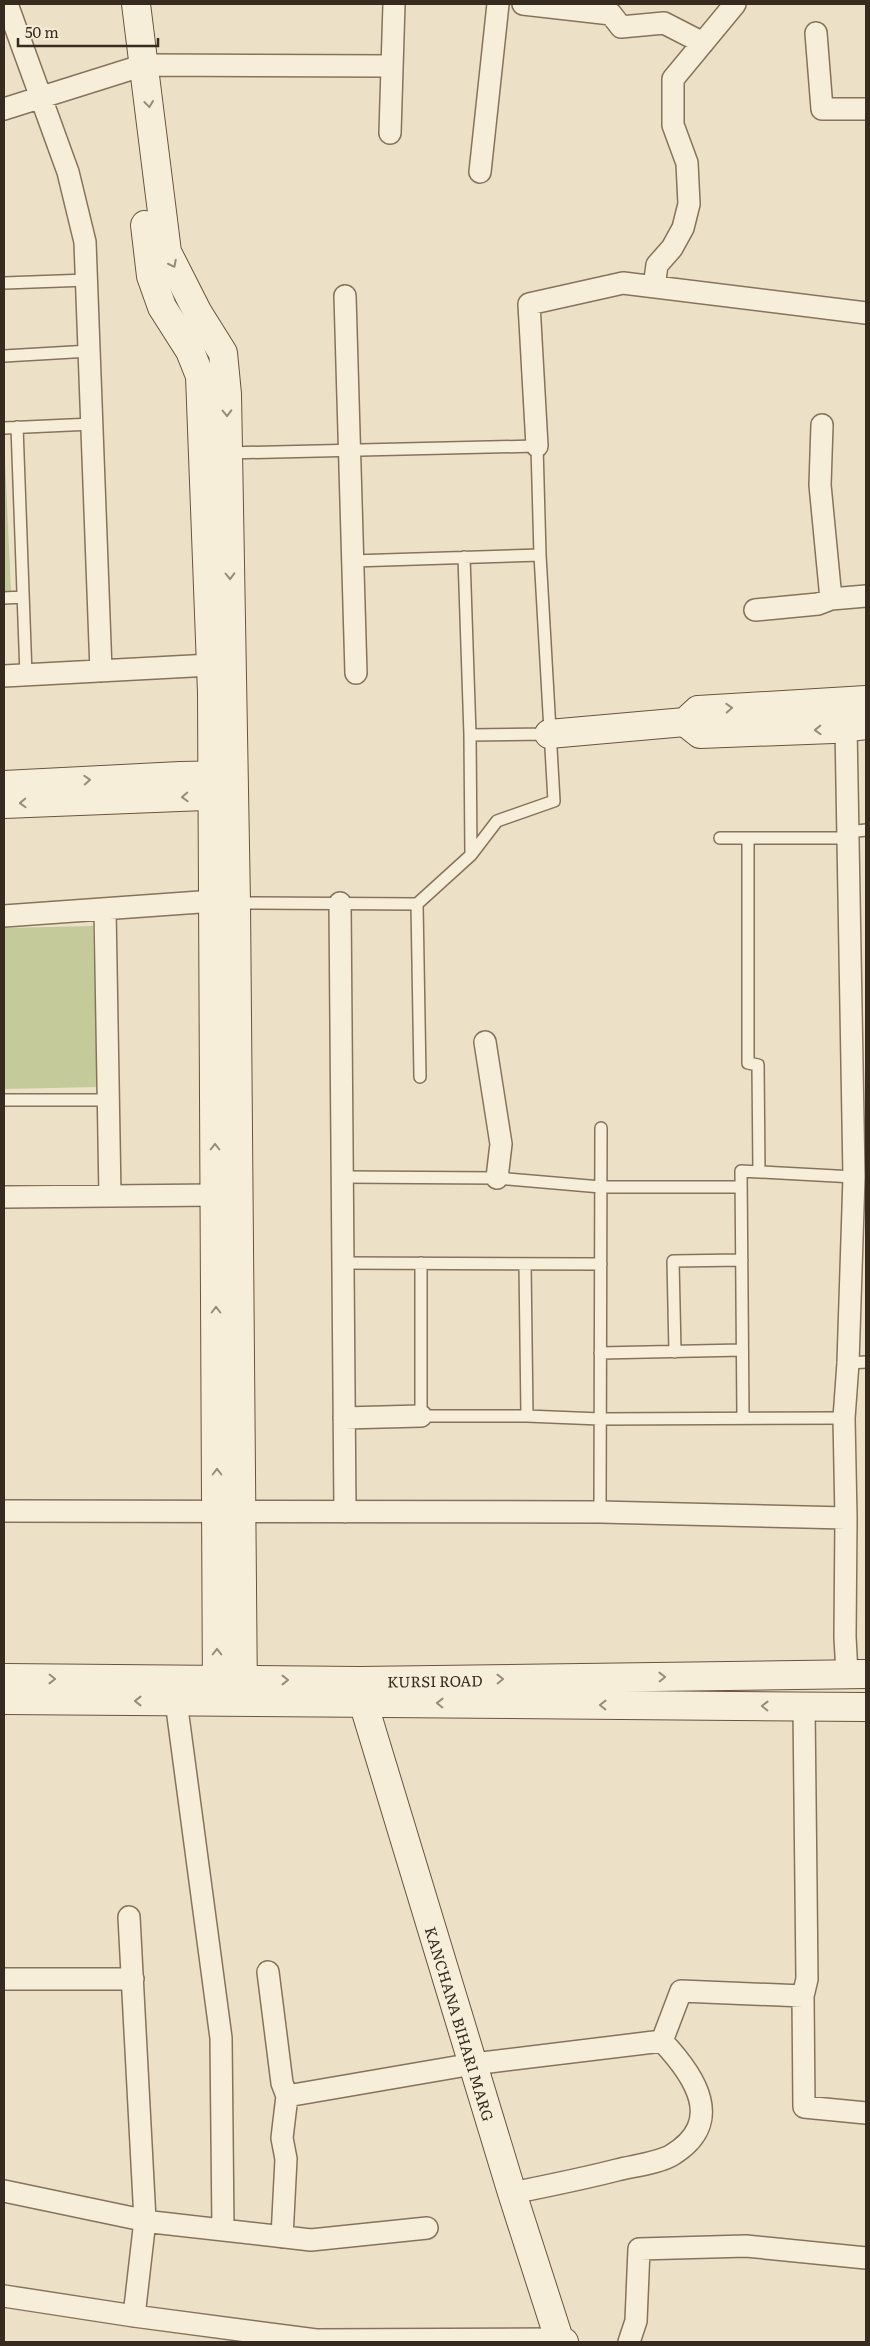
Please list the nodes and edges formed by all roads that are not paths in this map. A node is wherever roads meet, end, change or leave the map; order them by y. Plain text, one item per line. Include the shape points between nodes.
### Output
1 (7, 4) edge
2 (118, 4) edge
3 (136, 4) edge
4 (394, 4) edge
5 (498, 4) edge
6 (534, 4) edge
7 (735, 4) edge
8 (9, 27) edge
9 (816, 33) dead end
10 (703, 43) junction
11 (392, 66) junction
12 (135, 68) junction
13 (39, 98) junction
14 (4, 109) edge
15 (866, 109) edge
16 (390, 132) dead end
17 (480, 172) dead end
18 (87, 280) junction
19 (4, 283) edge
20 (654, 287) junction
21 (345, 296) dead end
22 (866, 313) edge
23 (90, 351) junction
24 (4, 356) edge
25 (92, 424) junction
26 (822, 426) dead end
27 (17, 427) junction
28 (4, 428) edge
29 (537, 446) junction
30 (350, 450) junction
31 (216, 454) junction
32 (540, 555) junction
33 (464, 557) junction
34 (353, 561) junction
35 (866, 596) edge
36 (24, 597) junction
37 (4, 598) edge
38 (831, 599) junction
39 (755, 610) dead end
40 (212, 665) junction
41 (101, 671) junction
42 (356, 673) dead end
43 (26, 675) junction
44 (4, 676) edge
45 (866, 700) edge
46 (685, 722) junction
47 (856, 726) edge
48 (549, 734) junction
49 (470, 735) junction
50 (4, 785) edge
51 (223, 785) junction
52 (4, 804) edge
53 (854, 833) edge
54 (720, 838) dead end
55 (748, 838) junction
56 (472, 855) junction
57 (225, 902) junction
58 (340, 903) junction
59 (417, 904) junction
60 (105, 909) junction
61 (4, 916) edge
62 (485, 1042) dead end
63 (420, 1077) dead end
64 (4, 1100) edge
65 (108, 1100) junction
66 (601, 1128) dead end
67 (759, 1172) junction
68 (342, 1177) junction
69 (497, 1178) junction
70 (858, 1181) edge
71 (601, 1187) junction
72 (741, 1187) junction
73 (216, 1195) junction
74 (110, 1196) junction
75 (4, 1197) edge
76 (742, 1260) junction
77 (343, 1263) junction
78 (421, 1263) junction
79 (525, 1264) junction
80 (601, 1264) junction
81 (742, 1350) junction
82 (675, 1352) junction
83 (600, 1353) junction
84 (857, 1363) edge
85 (421, 1416) junction
86 (527, 1416) junction
87 (744, 1417) junction
88 (344, 1418) junction
89 (844, 1418) junction
90 (600, 1419) junction
91 (4, 1511) edge
92 (229, 1511) junction
93 (345, 1512) junction
94 (600, 1512) junction
95 (846, 1518) junction
96 (857, 1674) edge
97 (4, 1678) edge
98 (230, 1691) junction
99 (4, 1700) edge
100 (176, 1701) junction
101 (363, 1702) junction
102 (804, 1706) junction
103 (866, 1707) edge
104 (129, 1917) dead end
105 (268, 1972) dead end
106 (4, 1979) edge
107 (132, 1979) junction
108 (802, 1996) junction
109 (662, 2042) junction
110 (473, 2064) junction
111 (287, 2096) junction
112 (866, 2113) edge
113 (4, 2191) edge
114 (512, 2193) junction
115 (146, 2220) junction
116 (427, 2228) dead end
117 (223, 2230) junction
118 (282, 2237) junction
119 (866, 2258) edge
120 (4, 2296) edge
121 (134, 2316) junction
122 (562, 2340) edge
123 (316, 2341) edge
124 (629, 2342) edge

1 - 8 street
2 - 12 street
3 - 12 street
4 - 11 street
5 - 17 street
6 - 10 street via 611,14 621,26 664,23
7 - 10 street
8 - 13 street
9 - 15 street via 822,109
10 - 20 street via 674,79 673,125 688,163 689,204 683,228 657,265
11 - 12 street
11 - 16 street
12 - 13 street
12 - 31 street via 166,252 223,353 227,394
13 - 14 street
13 - 18 street via 68,172 85,242
18 - 19 lane
18 - 23 street
20 - 22 street
20 - 29 street via 622,283 529,304
21 - 30 street
23 - 24 lane
23 - 25 street
25 - 27 lane
25 - 41 street
26 - 38 street via 820,485
27 - 28 lane
27 - 36 lane
29 - 30 lane
29 - 32 lane
30 - 31 lane
30 - 34 street
31 - 40 street
31 -> 51 street
32 - 33 lane
32 - 48 lane
33 - 34 lane
33 - 49 lane
34 - 42 street
35 - 38 street
36 - 37 lane
36 - 43 lane
38 - 39 street via 818,604
40 - 41 street
40 - 51 street
41 - 43 street
43 - 44 street
46 -> 45 street via 698,710
47 -> 46 street via 700,734
46 - 48 street
47 - 53 street
48 - 49 lane
48 - 56 lane via 554,801 497,821
49 - 56 lane
50 -> 51 street
51 -> 52 street
51 - 57 street
53 - 55 lane
53 - 70 street
54 - 55 lane
55 - 67 lane via 748,1063 758,1065
56 - 59 lane
57 - 58 lane
57 - 60 street
73 -> 57 street
57 - 92 street
58 - 59 lane
58 - 68 street
59 - 63 lane
60 - 61 street
60 - 65 street
62 - 69 street via 501,1144
64 - 65 lane
65 - 74 street
66 - 71 lane
67 - 70 lane
67 - 72 lane via 741,1171
68 - 69 lane
68 - 77 street
69 - 71 lane
70 - 84 street
71 - 72 lane
71 - 80 lane
72 - 76 lane
73 - 74 street
92 -> 73 street
74 - 75 street
76 - 81 lane
76 - 82 lane via 672,1261
77 - 78 lane
77 - 88 street
78 - 79 lane
78 - 85 lane
79 - 80 lane
79 - 86 lane
80 - 83 lane
81 - 82 lane
81 - 87 lane
82 - 83 lane
83 - 90 lane
84 - 89 street
85 - 86 lane
85 - 88 street
86 - 90 lane
87 - 89 lane
87 - 90 lane
88 - 93 street
89 - 95 street
90 - 94 lane
91 - 92 street
92 - 93 street
92 - 98 street
93 - 94 street
94 - 95 street
95 - 96 street via 845,1637
98 -> 96 street, KURSI ROAD via 359,1681
97 -> 98 street, KURSI ROAD
98 - 100 street, KURSI ROAD
98 - 101 street, KURSI ROAD
100 -> 99 street, KURSI ROAD
100 - 117 street via 221,2038
102 -> 101 street, KURSI ROAD
101 - 110 street, KANCHANA BIHARI MARG
102 - 103 street, KURSI ROAD
102 - 108 street via 807,1978
104 - 107 street
105 - 111 street via 282,2083
106 - 107 street
107 - 115 street
108 - 109 street via 681,1992
108 - 112 street via 804,2107
109 - 110 street
109 - 114 street via 687,2070 701,2103 694,2138 671,2156
110 - 111 street
110 - 114 street, KANCHANA BIHARI MARG
111 - 118 street via 282,2138 286,2159
113 - 115 street
114 - 122 street, KANCHANA BIHARI MARG
115 - 117 street
115 - 121 street
116 - 118 street via 311,2240
117 - 118 street
119 - 124 street via 746,2246 639,2249 636,2321
120 - 121 street
121 - 123 street
122 - 123 street

